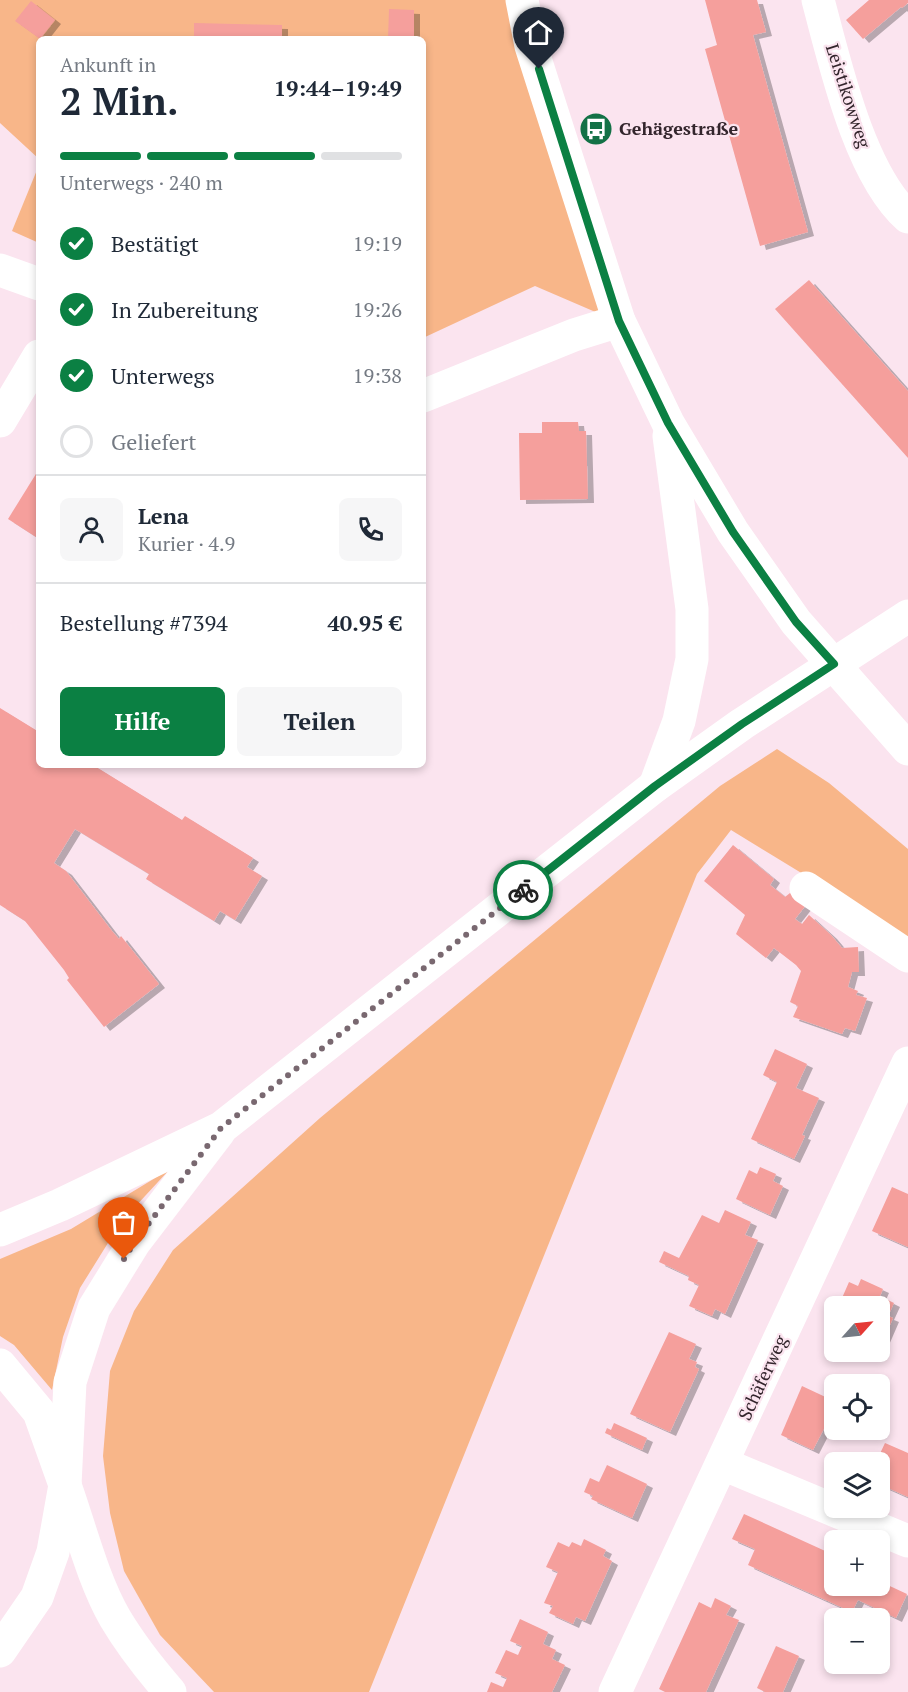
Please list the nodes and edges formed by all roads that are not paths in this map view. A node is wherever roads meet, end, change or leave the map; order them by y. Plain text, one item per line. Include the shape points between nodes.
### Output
1 (522, 0) edge
2 (818, 0) edge
3 (908, 217) edge
4 (0, 270) edge
5 (36, 283) edge
6 (619, 321) junction
7 (34, 375) edge
8 (426, 395) edge
9 (0, 421) edge
10 (668, 423) junction
11 (908, 616) edge
12 (834, 664) junction
13 (908, 749) edge
14 (655, 786) junction
15 (806, 888) dead end
16 (908, 956) edge
17 (908, 1063) edge
18 (221, 1128) junction
19 (0, 1230) edge
20 (0, 1365) edge
21 (723, 1464) junction
22 (65, 1485) junction
23 (908, 1541) edge
24 (0, 1651) edge
25 (170, 1692) edge
26 (615, 1692) edge

1 - 6 main road via 531,46
2 - 3 main road, Leistikowweg via 851,117 883,185
4 - 5 main road
6 - 8 main road
6 - 10 main road
7 - 9 main road
10 - 12 main road via 733,532 796,622
10 - 14 main road via 692,609 692,659 679,721
11 - 12 main road
12 - 13 main road
12 - 14 main road
14 - 18 main road
15 - 16 main road
17 - 21 main road, Schäferweg
18 - 19 main road
18 - 22 main road via 134,1243 94,1308 70,1382
20 - 22 main road via 39,1412
21 - 23 main road
21 - 26 main road, Schäferweg
22 - 24 main road via 53,1552 37,1597
22 - 25 main road via 102,1592 115,1618

